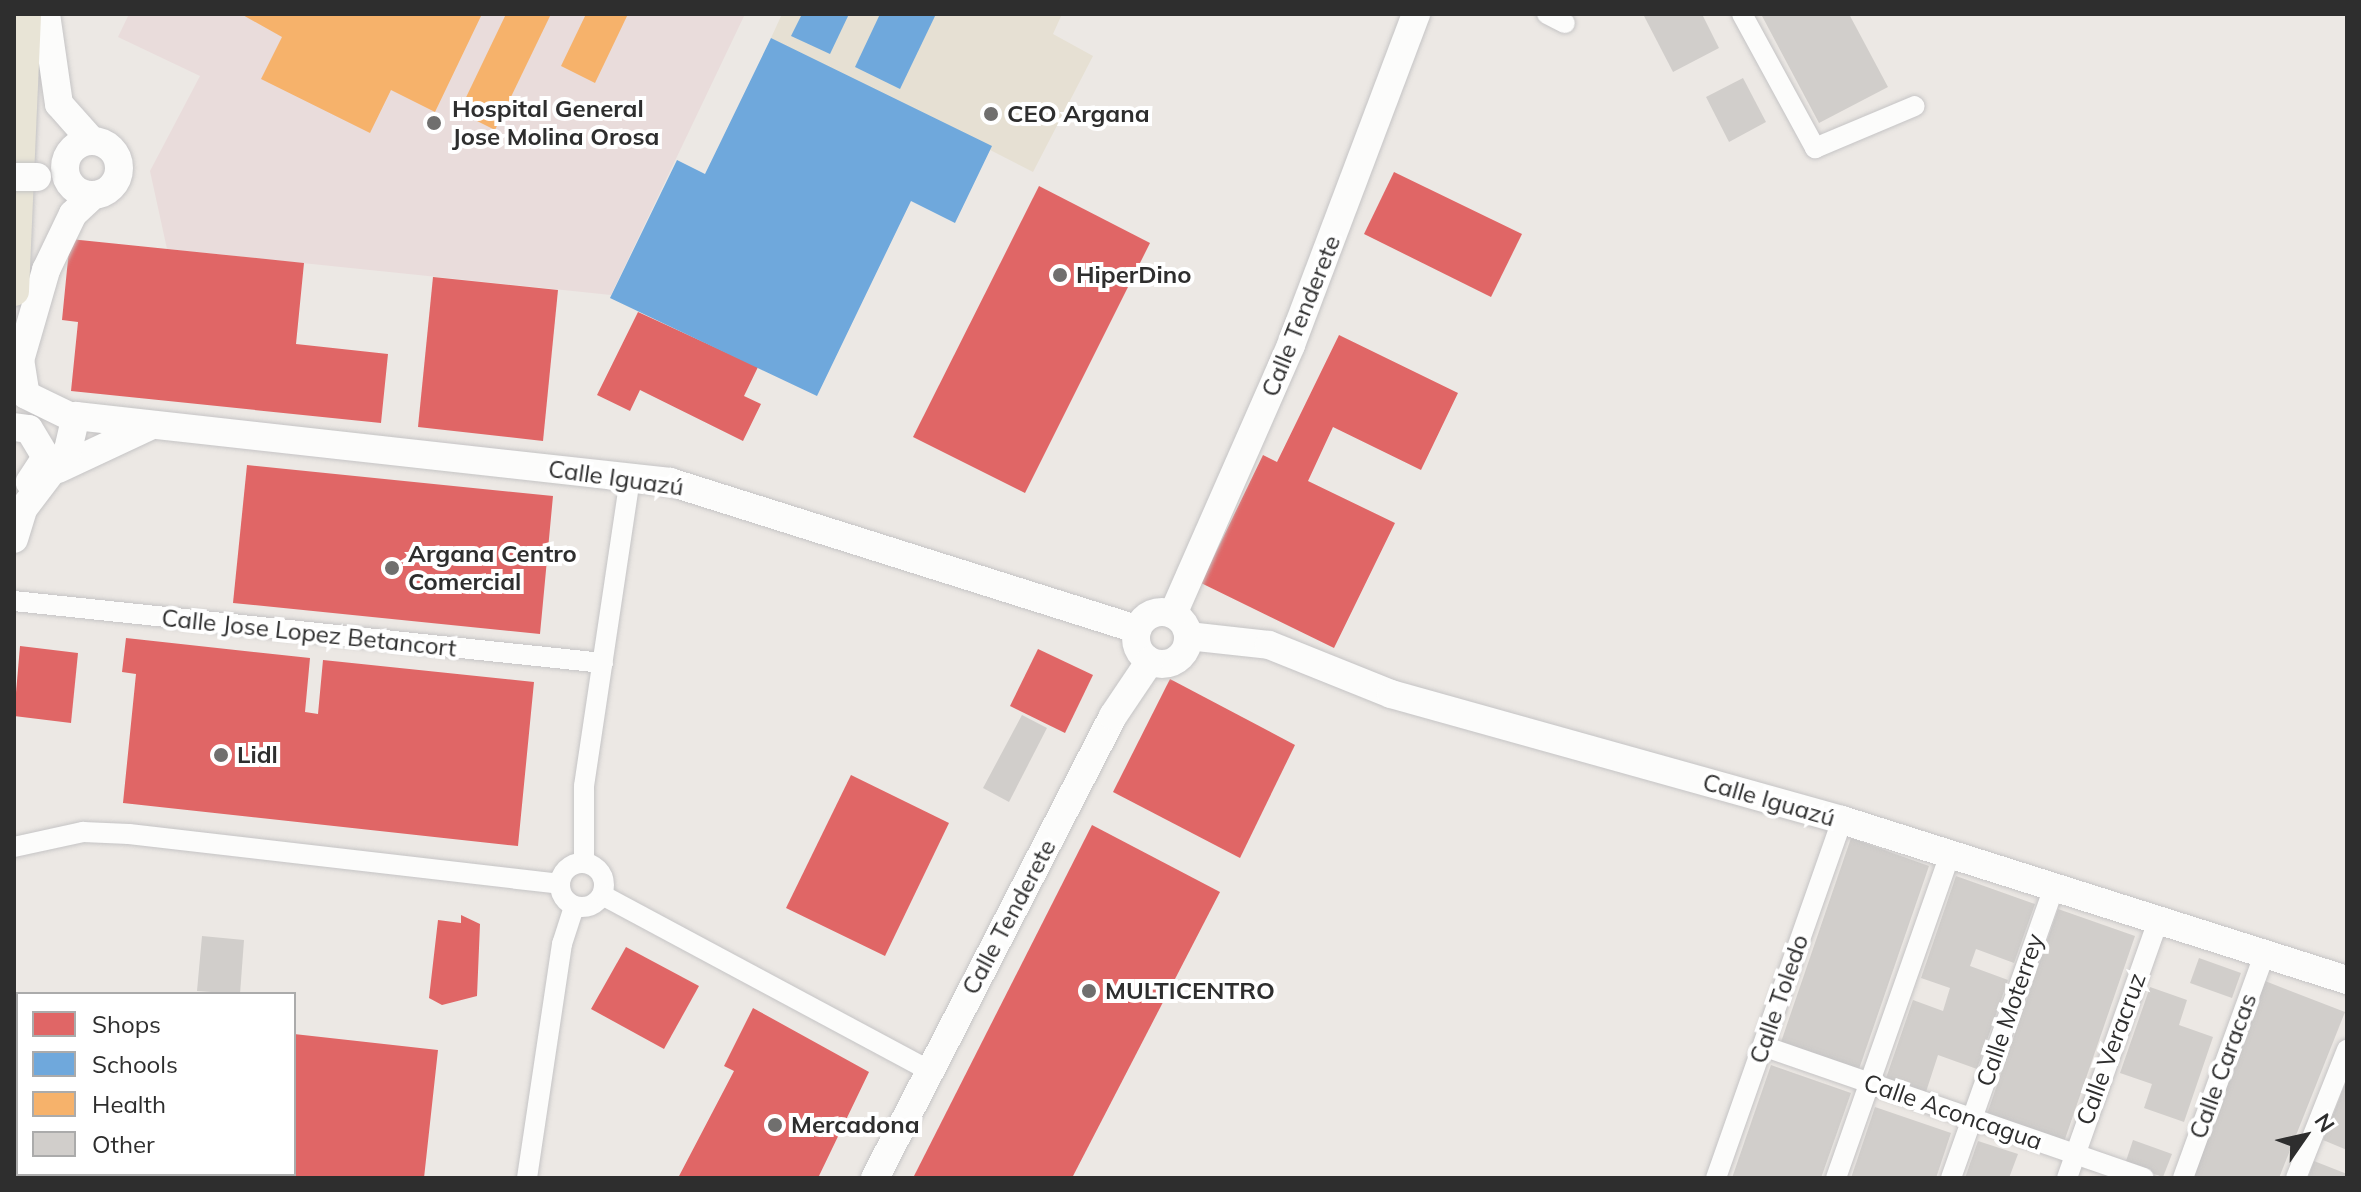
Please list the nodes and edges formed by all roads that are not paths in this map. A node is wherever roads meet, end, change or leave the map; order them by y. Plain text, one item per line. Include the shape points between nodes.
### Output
1 (17, 14) edge
2 (1416, 14) edge
3 (1742, 14) edge
4 (40, 19) edge
5 (1915, 106) dead end
6 (14, 120) edge
7 (91, 140) junction
8 (65, 175) junction
9 (25, 177) edge
10 (92, 196) junction
11 (14, 291) edge
12 (17, 370) edge
13 (71, 415) junction
14 (155, 425) junction
15 (14, 427) edge
16 (52, 464) junction
17 (630, 477) junction
18 (14, 506) edge
19 (14, 539) edge
20 (14, 601) edge
21 (1181, 625) junction
22 (1137, 629) junction
23 (1150, 661) junction
24 (603, 663) junction
25 (1842, 820) junction
26 (14, 847) edge
27 (1950, 855) junction
28 (584, 863) junction
29 (560, 884) junction
30 (2054, 887) junction
31 (602, 895) junction
32 (574, 906) junction
33 (2158, 921) junction
34 (2264, 955) junction
35 (2347, 980) edge
36 (1763, 1046) junction
37 (2347, 1050) edge
38 (928, 1070) junction
39 (1870, 1083) junction
40 (1972, 1119) junction
41 (2075, 1154) junction
42 (527, 1178) edge
43 (875, 1178) edge
44 (1716, 1178) edge
45 (1836, 1178) edge
46 (1951, 1178) edge
47 (2067, 1178) edge
48 (2144, 1178) edge
49 (2183, 1178) edge
50 (2296, 1178) edge

1 - 6 main road
2 - 21 street, Calle Tenderete
3 - 5 street via 1815,148
4 - 7 street via 59,104
4 - 11 main road
7 - 8 street via 66,158
7 - 10 street via 114,151 120,168 106,192
8 - 9 street
8 - 10 street
10 - 12 street via 63,231
12 - 13 street via 26,395
13 - 14 street, Calle Iguazú
13 - 15 street
13 - 16 street
14 - 16 street
14 - 17 street, Calle Iguazú
15 - 16 street via 29,429
16 - 18 street
16 - 19 street via 23,509
17 - 22 street, Calle Iguazú via 739,500
17 - 24 street
20 - 24 street, Calle Jose Lopez Betancort
21 - 22 street via 1152,614
21 - 23 street via 1172,662
21 - 25 street, Calle Iguazú via 1269,645 1391,694
22 - 23 street via 1138,648
23 - 38 street, Calle Tenderete via 1113,716
24 - 28 street via 584,786
25 - 27 street, Calle Iguazú
25 - 36 street, Calle Toledo
26 - 29 street via 83,832 129,834
27 - 30 street, Calle Iguazú
27 - 39 street
28 - 29 street via 568,868
28 - 31 street via 599,871
29 - 32 street
30 - 33 street, Calle Iguazú
30 - 40 street, Calle Moterrey
31 - 32 street via 590,906
31 - 38 street
32 - 42 street via 562,944
33 - 34 street, Calle Iguazú
33 - 41 street, Calle Veracruz
34 - 35 street, Calle Iguazú
34 - 49 street, Calle Caracas
36 - 39 street, Calle Aconcagua
36 - 44 street, Calle Toledo
37 - 50 street
38 - 43 street, Calle Tenderete
39 - 40 street, Calle Aconcagua
39 - 45 street
40 - 41 street, Calle Aconcagua
40 - 46 street, Calle Moterrey
41 - 47 street, Calle Veracruz
41 - 48 street, Calle Aconcagua

